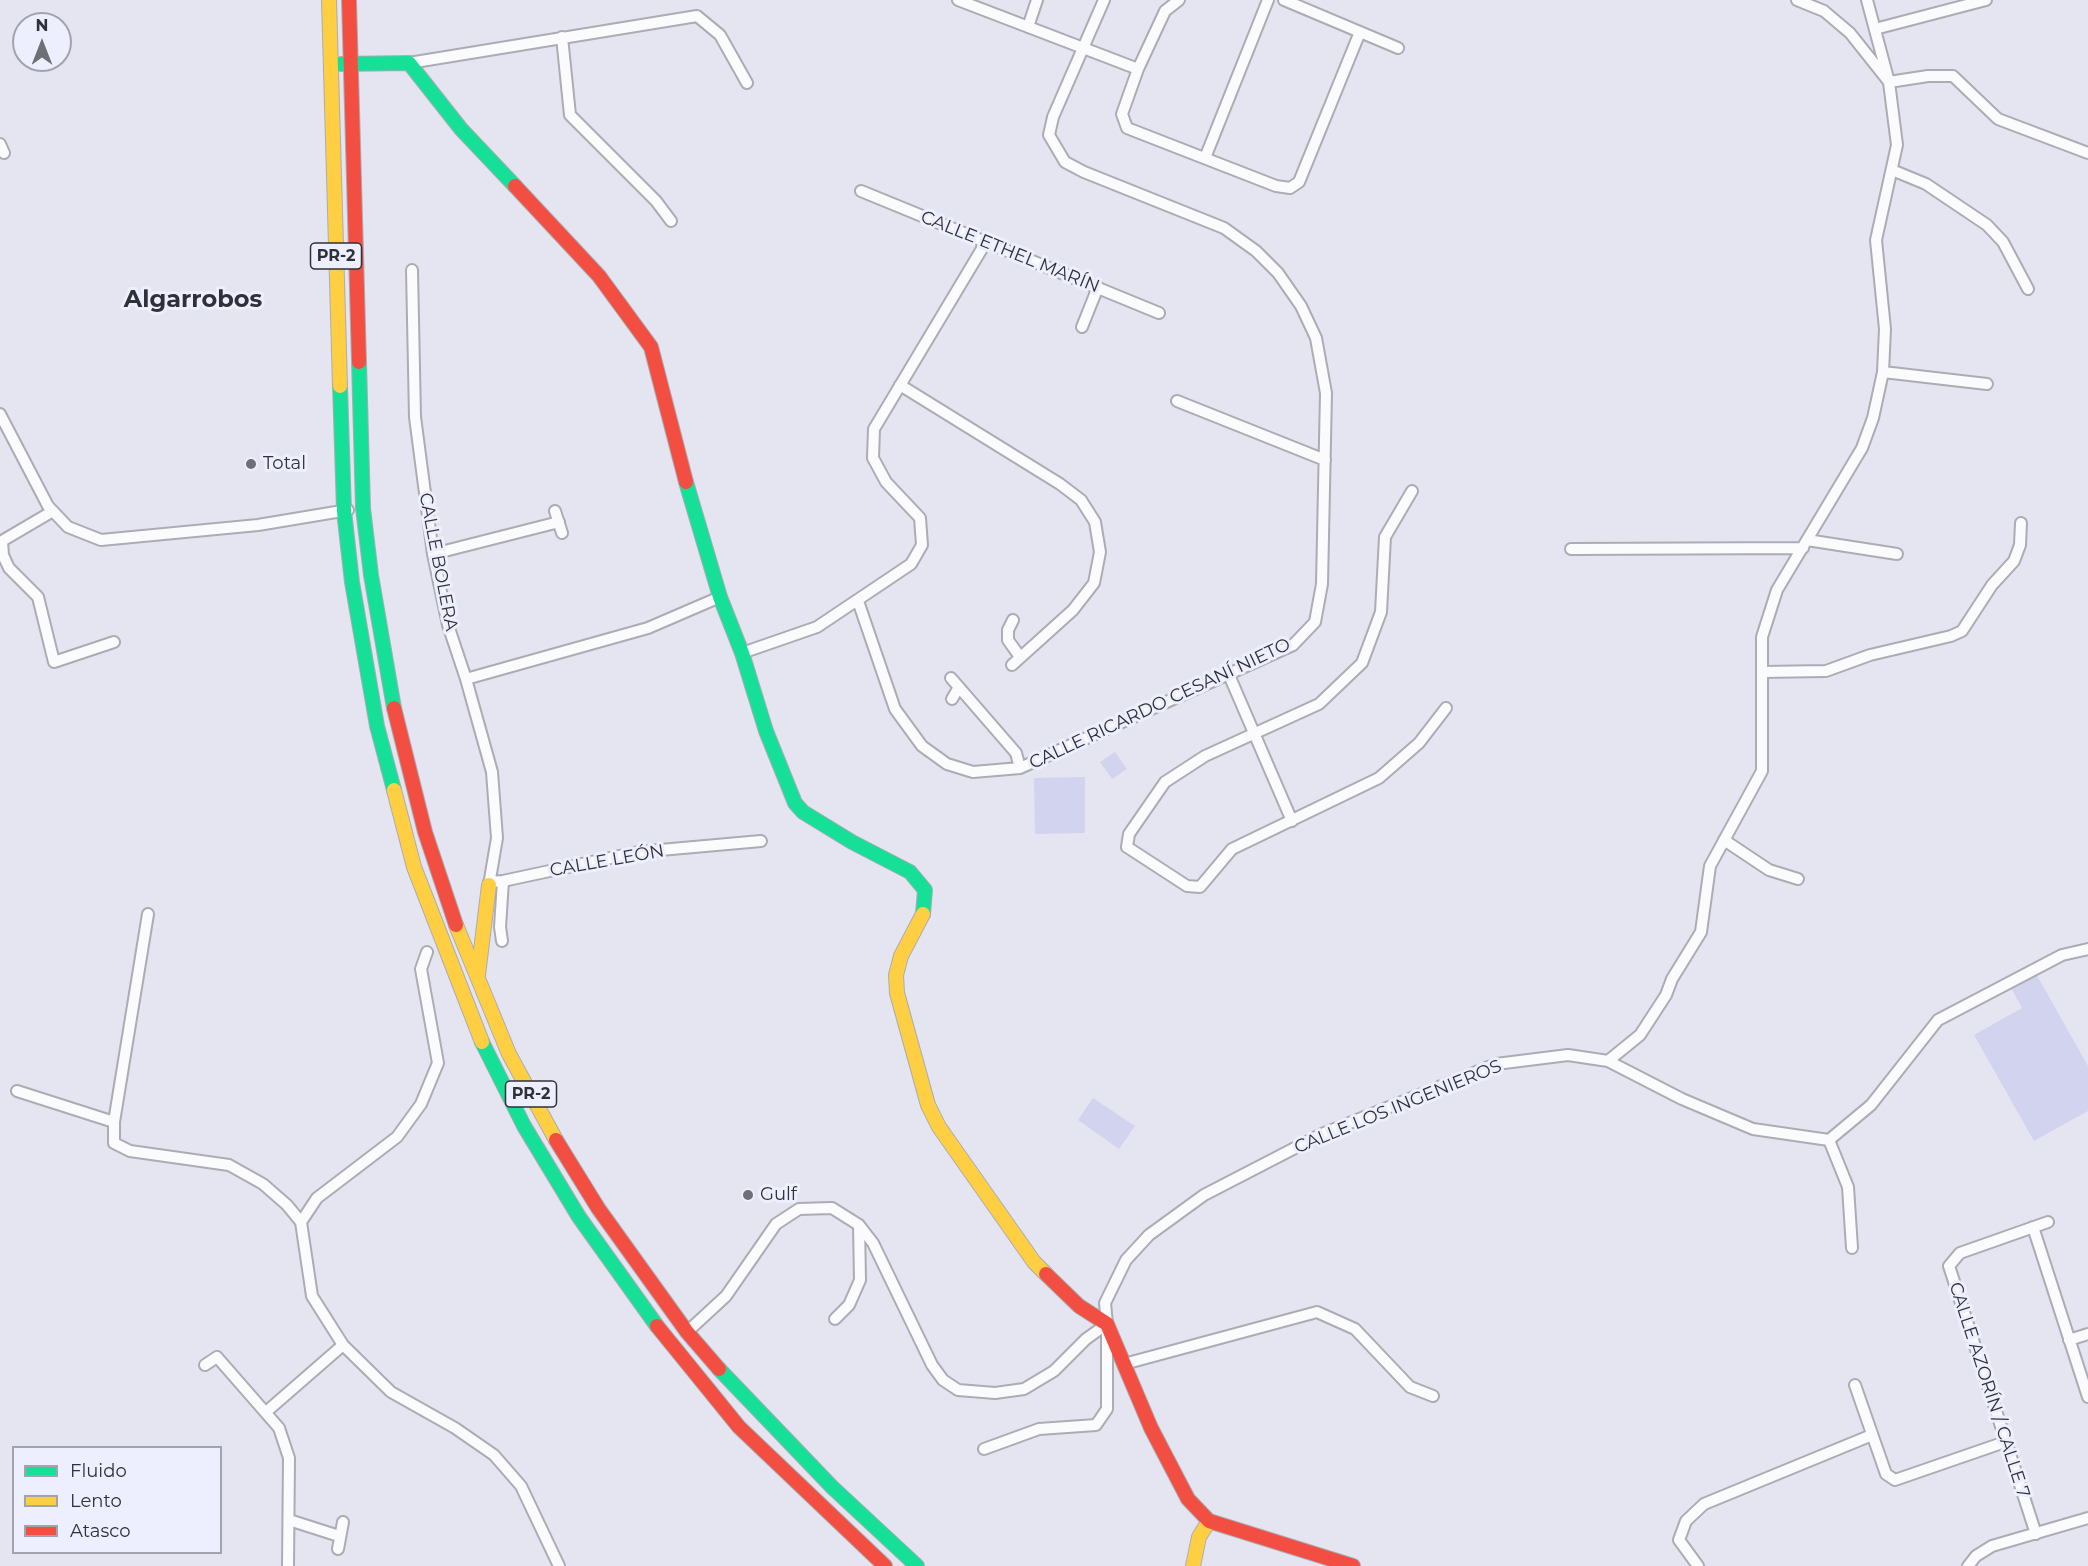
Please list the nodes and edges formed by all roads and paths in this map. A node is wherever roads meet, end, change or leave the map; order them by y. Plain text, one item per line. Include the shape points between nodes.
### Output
1 (329, 0) edge
2 (349, 0) edge
3 (958, 0) edge
4 (1037, 0) edge
5 (1104, 0) edge
6 (1179, 0) edge
7 (1268, 0) edge
8 (1284, 0) edge
9 (1797, 0) edge
10 (1867, 0) edge
11 (1986, 0) edge
12 (1028, 27) junction
13 (1875, 29) junction
14 (1360, 32) junction
15 (562, 37) junction
16 (1083, 48) junction
17 (1398, 48) dead end
18 (351, 63) junction
19 (409, 63) junction
20 (330, 64) junction
21 (1138, 69) junction
22 (1889, 82) junction
23 (747, 83) dead end
24 (2088, 153) edge
25 (1205, 158) junction
26 (1892, 170) junction
27 (861, 191) dead end
28 (671, 221) dead end
29 (986, 242) junction
30 (411, 270) dead end
31 (1098, 287) junction
32 (2028, 289) dead end
33 (1159, 313) dead end
34 (1082, 327) dead end
35 (1883, 372) junction
36 (1987, 384) dead end
37 (900, 385) junction
38 (1177, 401) dead end
39 (0, 414) edge
40 (1325, 460) junction
41 (1410, 495) dead end
42 (363, 508) junction
43 (52, 511) junction
44 (344, 511) junction
45 (2021, 523) dead end
46 (562, 533) dead end
47 (1805, 544) junction
48 (1570, 549) dead end
49 (433, 554) junction
50 (1897, 554) dead end
51 (720, 597) junction
52 (858, 601) junction
53 (1013, 620) dead end
54 (114, 642) dead end
55 (742, 653) junction
56 (1762, 672) junction
57 (1229, 675) junction
58 (951, 678) dead end
59 (466, 679) junction
60 (959, 687) junction
61 (952, 699) dead end
62 (1446, 708) dead end
63 (1255, 735) junction
64 (1020, 768) junction
65 (1292, 821) junction
66 (1724, 840) junction
67 (761, 841) dead end
68 (414, 867) junction
69 (1798, 879) dead end
70 (503, 881) junction
71 (489, 884) junction
72 (452, 912) junction
73 (148, 914) dead end
74 (502, 941) dead end
75 (2088, 949) edge
76 (427, 952) junction
77 (478, 981) junction
78 (469, 1011) junction
79 (1608, 1061) junction
80 (17, 1091) dead end
81 (114, 1122) junction
82 (1829, 1140) junction
83 (301, 1222) junction
84 (2048, 1222) dead end
85 (859, 1225) junction
86 (2033, 1227) junction
87 (1852, 1248) dead end
88 (835, 1319) dead end
89 (1107, 1324) junction
90 (687, 1332) junction
91 (2088, 1334) edge
92 (2069, 1340) junction
93 (343, 1345) junction
94 (1124, 1364) junction
95 (206, 1365) dead end
96 (1855, 1385) dead end
97 (1433, 1396) dead end
98 (2088, 1397) edge
99 (266, 1412) junction
100 (1872, 1435) junction
101 (2005, 1442) junction
102 (984, 1449) dead end
103 (2088, 1518) edge
104 (289, 1520) junction
105 (1209, 1521) junction
106 (343, 1522) dead end
107 (2036, 1534) junction
108 (339, 1536) junction
109 (338, 1549) dead end
110 (288, 1566) edge
111 (559, 1566) edge
112 (885, 1566) edge
113 (917, 1566) edge
114 (1193, 1566) edge
115 (1353, 1566) edge
116 (1698, 1566) edge
117 (1968, 1566) edge

1 - 20 main road, PR-2
2 - 18 main road, PR-2
3 - 12 street
4 - 12 street
5 - 16 street, CALLE RICARDO CESANÍ NIETO
6 - 21 street via 1165,10
7 - 25 street
8 - 14 street
9 - 22 street via 1824,11 1850,33
10 - 13 street
11 - 13 street
12 - 16 street
13 - 22 street
14 - 17 street
14 - 25 street via 1299,183 1290,189 1276,186
15 - 19 street
15 - 23 street via 697,16 720,35
15 - 28 street via 570,115
16 - 21 street
16 - 40 street, CALLE RICARDO CESANÍ NIETO via 1053,117 1049,135 1057,151 1065,162 1084,172 1224,228 1278,273 1301,306 1316,338 1326,393
18 - 19 main road
18 - 20 main road
18 - 42 main road, PR-2
19 - 51 main road via 461,129 599,276 651,347 670,429
20 - 44 main road, PR-2
21 - 25 street via 1122,114 1127,128
22 - 24 street via 1953,76 1998,119
22 - 26 street via 1897,145
26 - 32 street via 1926,184 1986,225 2003,242
26 - 35 street via 1876,240 1885,329
27 - 29 street, CALLE ETHEL MARÍN
29 - 31 street, CALLE ETHEL MARÍN
29 - 37 street
30 - 49 street, CALLE BOLERA via 415,417
31 - 33 street, CALLE ETHEL MARÍN
31 - 34 street
35 - 36 street
35 - 47 street via 1862,448
37 - 52 street via 874,429 873,458 886,482 920,519 922,545 911,564
37 - 53 street via 1060,484 1081,500 1095,522 1100,552 1094,583 1073,610 1016,661 1008,640
38 - 40 street
39 - 43 street
40 - 57 street, CALLE RICARDO CESANÍ NIETO via 1322,584 1315,622 1293,645
41 - 63 street via 1385,537 1381,612 1362,663 1319,704
42 - 44 street
42 - 72 main road, PR-2 via 396,718 425,832
43 - 44 street via 68,527 101,540 258,525
43 - 54 street via 2,541 9,568 38,597 54,662
44 - 68 main road, PR-2 via 376,726
45 - 56 street via 2020,545 2014,561 1992,585 1962,631 1826,671
46 - 49 street via 557,516
47 - 48 street
47 - 50 street
47 - 56 street via 1777,590 1762,637
49 - 59 street, CALLE BOLERA via 448,625
51 - 55 main road
51 - 59 street via 648,628
52 - 55 street via 817,627
52 - 64 street, CALLE RICARDO CESANÍ NIETO via 895,709 922,746 947,764 973,772
55 - 89 main road via 766,732 795,803 852,842 910,872 925,890 924,911 901,956 897,993 928,1105 939,1127 1034,1262 1079,1306
56 - 66 street via 1762,771
57 - 63 street
57 - 64 street, CALLE RICARDO CESANÍ NIETO
58 - 60 street
59 - 71 street, CALLE BOLERA via 492,772 497,838
60 - 61 street
60 - 64 street via 1016,753
62 - 65 street via 1419,743 1379,778
63 - 65 street
63 - 65 street via 1205,756 1165,782 1128,834 1127,847 1187,886 1200,887 1232,849
66 - 69 street via 1769,870
66 - 79 street via 1710,866 1701,933 1640,1035
67 - 70 street, CALLE LEÓN via 638,852
68 - 76 main road via 419,902 430,936
68 - 78 main road, PR-2
70 - 71 street, CALLE LEÓN
70 - 74 street
71 - 72 main road via 474,916 465,920
71 - 77 main road
72 - 77 main road, PR-2
73 - 81 street
75 - 82 street via 2062,955 1938,1020 1871,1105
76 - 78 main road via 438,957 457,1000
76 - 83 street via 420,969 438,1064 421,1104 397,1137 317,1198
77 - 90 main road, PR-2 via 510,1053 569,1163
78 - 112 main road, PR-2 via 551,1173 673,1348 739,1426
79 - 82 street, CALLE LOS INGENIEROS via 1753,1129
79 - 89 street, CALLE LOS INGENIEROS via 1568,1055 1496,1064 1322,1134 1203,1195 1149,1235 1126,1260 1105,1303
80 - 81 street
81 - 83 street via 114,1143 130,1151 229,1165 263,1184
82 - 87 street via 1848,1187
83 - 93 street via 312,1296
84 - 86 street, CALLE AZORÍN / CALLE 7
85 - 88 street via 860,1280 849,1305
85 - 89 street via 873,1243 932,1365 943,1380 958,1390 994,1393 1024,1389 1054,1371
85 - 90 street via 832,1208 799,1209 776,1224 726,1296
86 - 92 street
86 - 101 street, CALLE AZORÍN / CALLE 7 via 1960,1253 1949,1266
89 - 94 main road
89 - 102 street, CALLE LOS INGENIEROS via 1107,1409 1096,1425 1039,1428
90 - 113 main road, PR-2 via 800,1455
91 - 92 street
92 - 98 street
93 - 99 street
93 - 111 street via 391,1392 494,1455 521,1486
94 - 97 street via 1317,1312 1355,1329 1410,1387
94 - 105 main road via 1151,1428 1188,1499
95 - 99 street via 217,1357
96 - 100 street
99 - 104 street via 279,1428 289,1458
100 - 101 street via 1886,1474 1895,1480
100 - 116 street via 1704,1504 1686,1521 1679,1540
101 - 107 street, CALLE AZORÍN / CALLE 7
103 - 107 street
104 - 108 street
104 - 110 street
105 - 114 main road via 1199,1537
105 - 115 main road
106 - 108 street
107 - 117 street via 1992,1546
108 - 109 street

